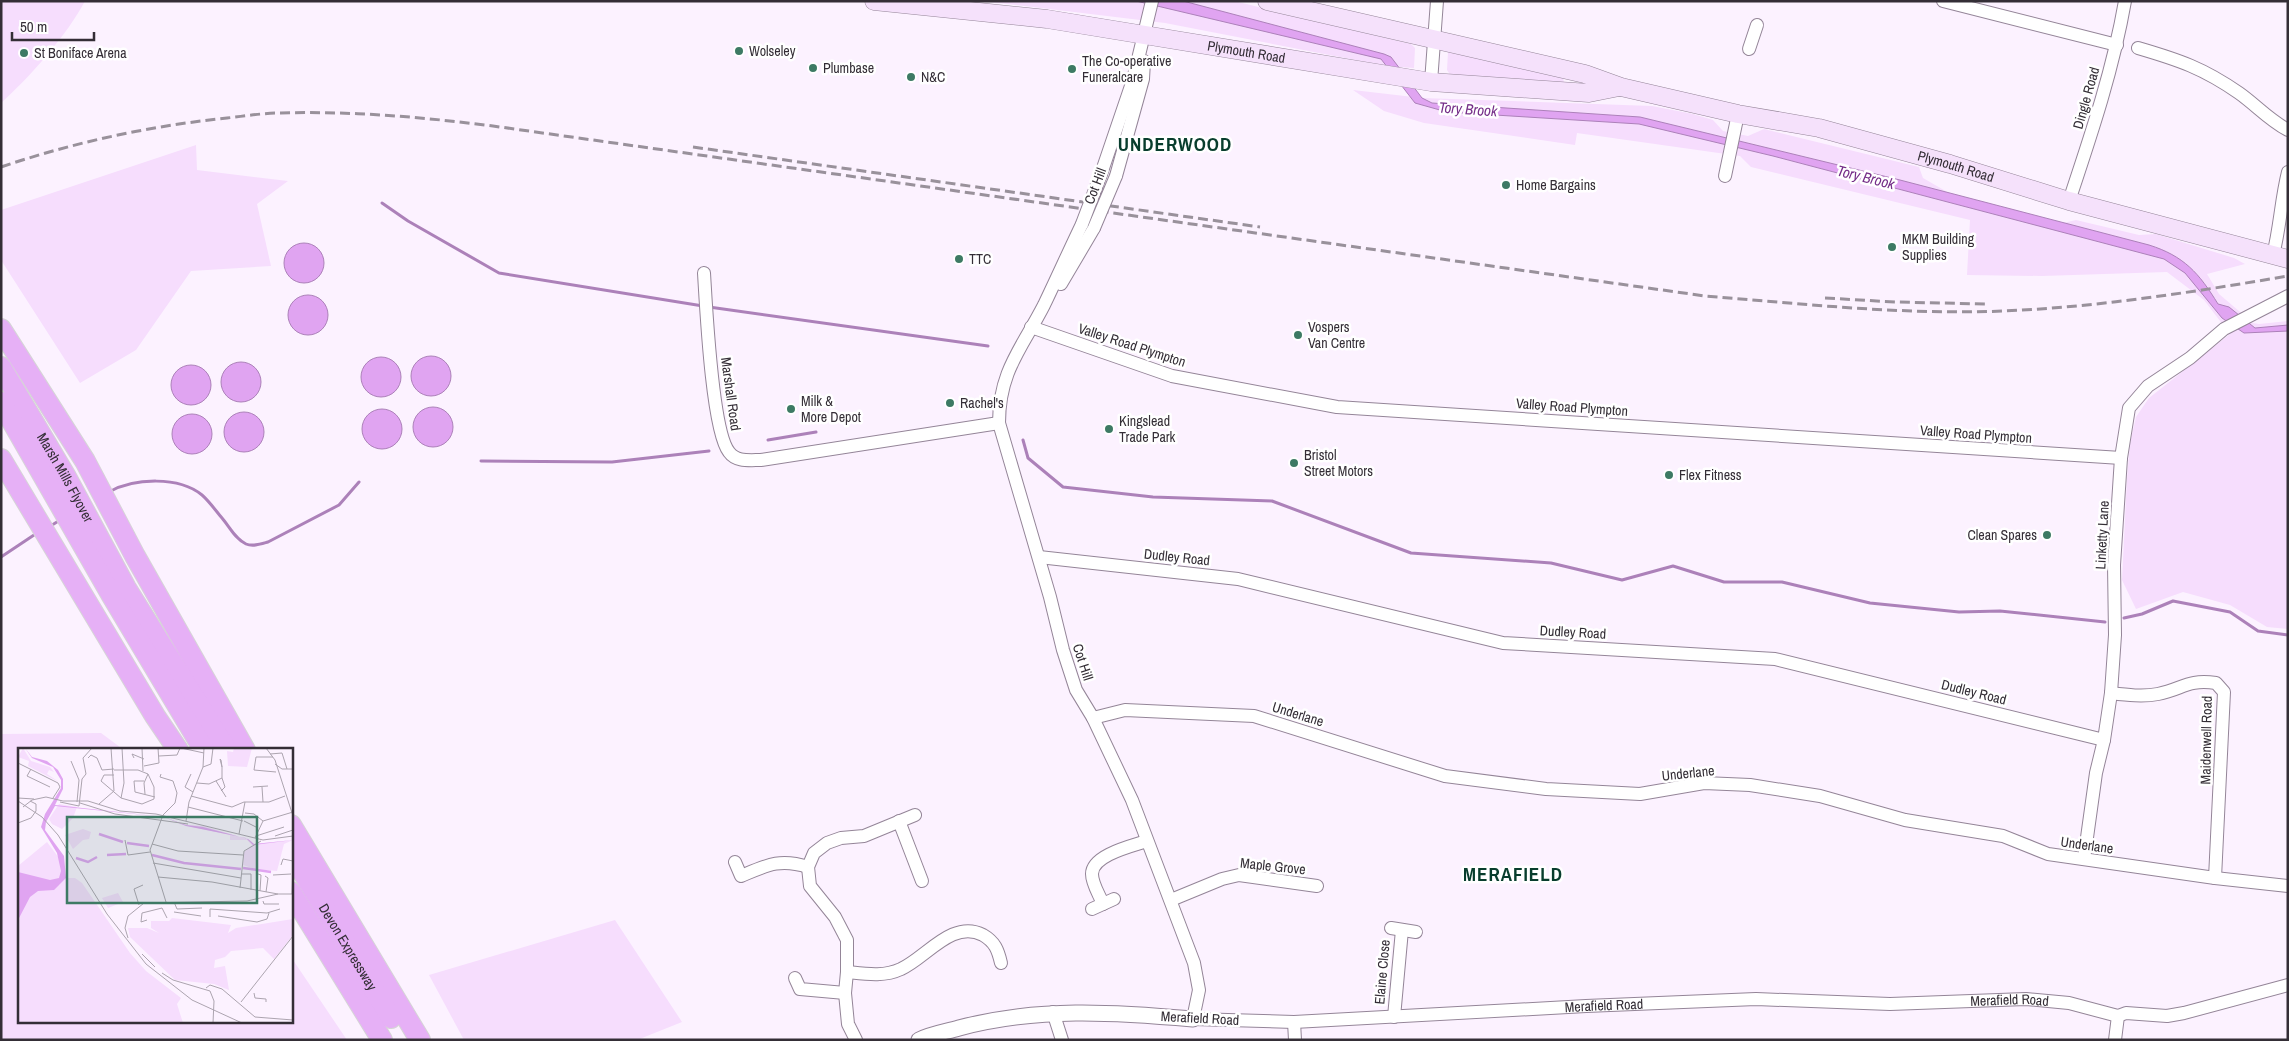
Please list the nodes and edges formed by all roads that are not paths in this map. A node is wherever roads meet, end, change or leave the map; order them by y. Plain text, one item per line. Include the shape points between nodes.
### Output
1 (874, 1) edge
2 (1267, 1) edge
3 (1437, 1) edge
4 (1943, 1) edge
5 (2125, 1) edge
6 (1151, 4) edge
7 (1756, 26) dead end
8 (1144, 34) junction
9 (1433, 40) junction
10 (2117, 45) junction
11 (2138, 48) dead end
12 (1749, 49) dead end
13 (1431, 82) junction
14 (1621, 87) junction
15 (1738, 114) junction
16 (2288, 130) edge
17 (2288, 172) edge
18 (1725, 176) dead end
19 (2069, 201) junction
20 (1088, 226) junction
21 (2283, 232) edge
22 (2282, 258) edge
23 (704, 273) dead end
24 (2288, 296) edge
25 (1031, 327) junction
26 (1, 329) edge
27 (1, 367) edge
28 (1, 402) edge
29 (999, 423) junction
30 (2120, 458) junction
31 (1, 460) edge
32 (1039, 557) junction
33 (119, 592) junction
34 (2111, 693) junction
35 (1093, 718) junction
36 (2104, 740) junction
37 (177, 748) edge
38 (203, 748) edge
39 (226, 748) edge
40 (243, 748) edge
41 (915, 814) dead end
42 (898, 821) junction
43 (292, 827) edge
44 (1147, 841) junction
45 (2084, 859) junction
46 (296, 862) edge
47 (734, 862) dead end
48 (808, 867) junction
49 (2215, 878) junction
50 (922, 881) dead end
51 (1317, 886) dead end
52 (2288, 886) edge
53 (292, 894) edge
54 (1171, 900) junction
55 (1103, 904) dead end
56 (292, 916) edge
57 (1416, 932) dead end
58 (326, 947) junction
59 (1001, 963) dead end
60 (847, 972) junction
61 (795, 978) dead end
62 (2288, 985) edge
63 (845, 993) junction
64 (1053, 1012) junction
65 (2118, 1016) junction
66 (1394, 1017) junction
67 (1193, 1019) junction
68 (1294, 1022) junction
69 (382, 1040) edge
70 (404, 1040) edge
71 (420, 1040) edge
72 (856, 1040) edge
73 (919, 1040) edge
74 (1062, 1040) edge
75 (1294, 1040) edge
76 (2115, 1040) edge

1 - 8 main road, Plymouth Road via 1047,19
2 - 9 main road, Plymouth Road
3 - 9 street
4 - 10 street
5 - 10 street, Dingle Road
6 - 8 street, Cot Hill
7 - 12 street
8 - 13 main road, Plymouth Road
8 - 20 street, Cot Hill, bridge
8 - 20 street, Cot Hill, bridge via 1143,79 1116,176
9 - 13 street
9 - 14 main road, Plymouth Road via 1585,74
10 - 19 street, Dingle Road
11 - 16 street via 2207,72
13 - 14 main road, Plymouth Road via 1588,93
14 - 15 main road, Plymouth Road
15 - 18 street
15 - 19 main road, Plymouth Road via 1819,128
17 - 21 street via 2282,195
19 - 22 main road, Plymouth Road
20 - 25 street, Cot Hill via 1061,285
21 - 22 street
23 - 29 street, Marshall Road via 720,432 729,452 739,460 761,460
24 - 30 street, Linketty Lane via 2224,329 2190,358 2148,386 2129,408
25 - 29 street, Cot Hill via 1004,378
25 - 30 street, Valley Road Plympton via 1172,376 1337,407
26 - 40 highway via 85,461 134,556
27 - 33 highway, Marsh Mills Flyover via 65,475
28 - 33 highway, Marsh Mills Flyover
29 - 32 street, Cot Hill
30 - 34 street, Linketty Lane
31 - 37 highway
32 - 35 street, Cot Hill via 1076,690
32 - 36 street, Dudley Road via 1238,579 1503,643 1775,659
33 - 38 highway
33 - 39 highway
34 - 36 street, Linketty Lane
34 - 49 street, Maidenwell Road via 2160,694 2190,682 2202,681 2216,683 2224,692
35 - 44 street, Cot Hill via 1132,800
35 - 45 street, Underlane via 1125,710 1254,716 1445,776 1546,789 1640,794 1704,783 1750,785 1820,796 1905,820 2003,836 2048,854
36 - 45 street, Linketty Lane via 2096,772
41 - 42 street
42 - 48 street via 864,836 827,843 814,853
42 - 50 street
43 - 71 highway
44 - 54 street, Cot Hill
44 - 55 street via 1096,861 1093,882
45 - 49 street, Underlane
46 - 70 highway, Devon Expressway
47 - 48 street via 741,876 780,862
48 - 60 street via 810,886 835,917 846,940
49 - 52 street, Underlane
51 - 54 street, Maple Grove via 1239,875
53 - 58 highway, Devon Expressway
54 - 67 street, Cot Hill via 1198,981
56 - 58 highway
57 - 66 street, Elaine Close via 1396,929
58 - 69 highway, Devon Expressway
59 - 60 street via 991,940 976,932 959,932 902,969 882,975
60 - 63 street
61 - 63 street via 800,989
62 - 65 street, Merafield Road via 2184,1013 2167,1016 2126,1013
63 - 72 street via 848,1024
64 - 67 street, Merafield Road via 1126,1013
64 - 73 street, Merafield Road via 992,1019
64 - 74 street
65 - 66 street, Merafield Road via 2069,1003 2026,999 1890,1004 1756,999
65 - 76 street
66 - 68 street, Merafield Road
67 - 68 street, Merafield Road
68 - 75 street

